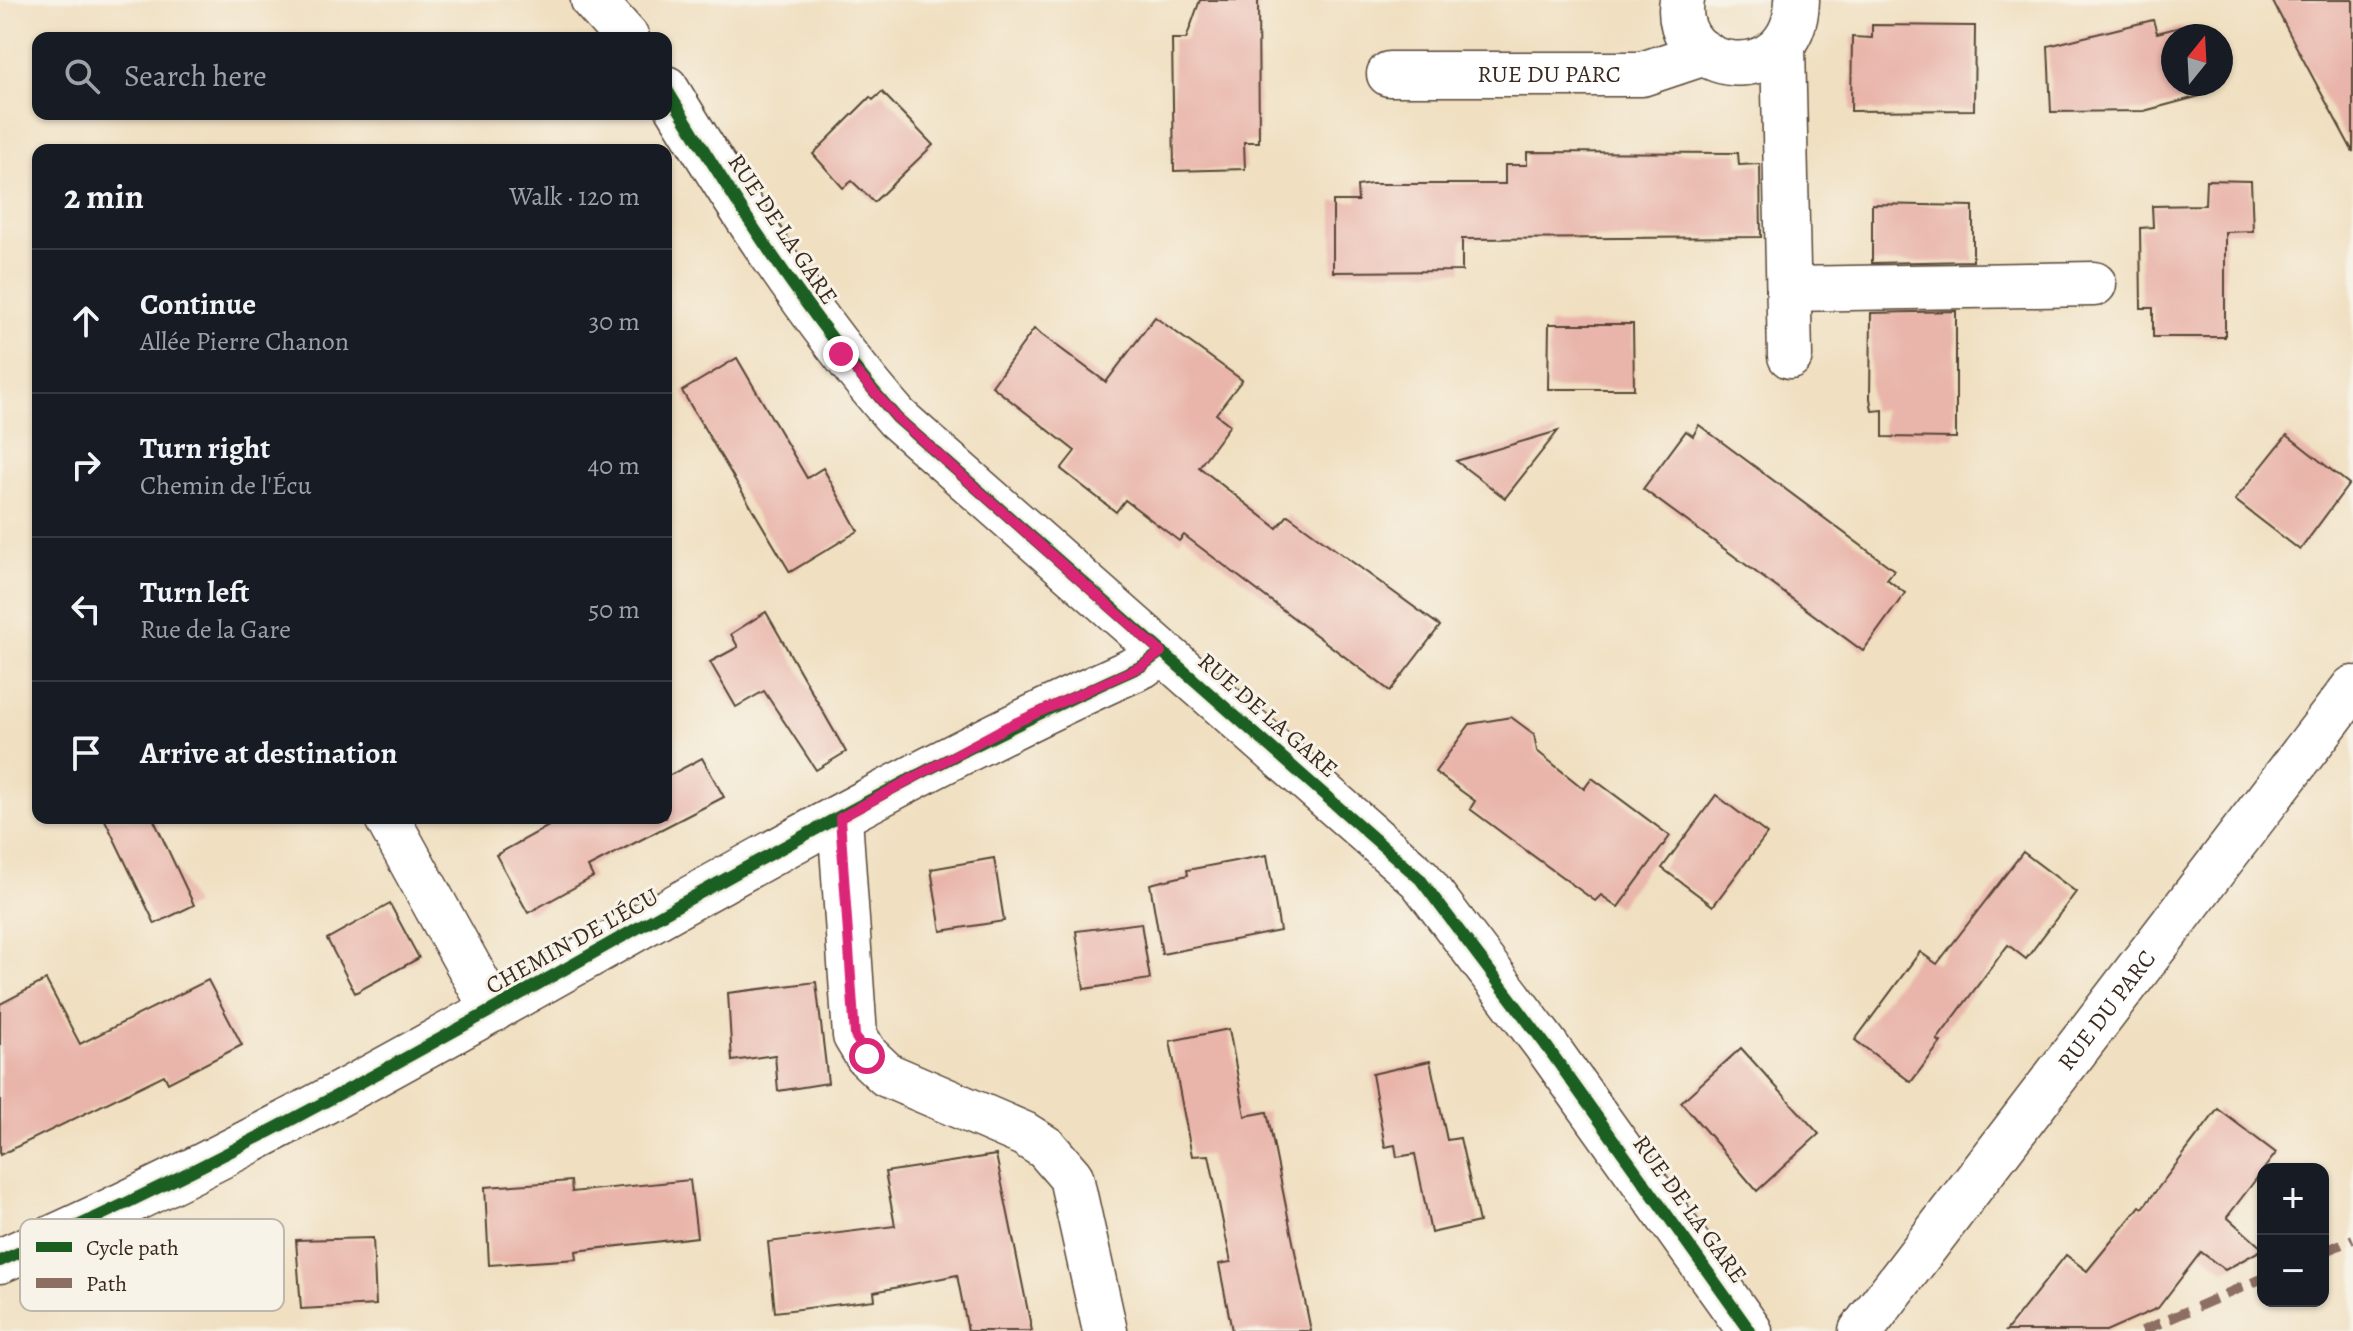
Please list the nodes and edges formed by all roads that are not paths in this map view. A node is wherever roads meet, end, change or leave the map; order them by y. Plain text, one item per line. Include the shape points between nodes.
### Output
1 (593, 0) edge
2 (1682, 0) edge
3 (1797, 0) edge
4 (622, 32) edge
5 (1783, 46) junction
6 (1705, 53) junction
7 (1389, 74) dead end
8 (672, 98) edge
9 (2094, 284) dead end
10 (1789, 289) junction
11 (1790, 356) dead end
12 (1161, 652) junction
13 (2346, 713) edge
14 (840, 818) junction
15 (390, 824) edge
16 (493, 1010) junction
17 (97, 1219) edge
18 (20, 1252) edge
19 (0, 1261) edge
20 (1105, 1331) edge
21 (1750, 1331) edge
22 (1861, 1331) edge

1 - 4 street
2 - 6 street via 1685,28
3 - 5 street via 1795,25
5 - 6 street via 1749,64 1718,61
5 - 10 street
6 - 7 street, RUE DU PARC via 1642,74
8 - 12 street, RUE DE LA GARE via 743,215 841,354 888,407
9 - 10 street
10 - 11 street
12 - 14 street, CHEMIN DE L'ÉCU via 1142,666 1008,726
12 - 21 street, RUE DE LA GARE via 1420,879
13 - 22 street, RUE DU PARC
14 - 16 street, CHEMIN DE L'ÉCU
14 - 20 street via 855,1036 887,1075 1024,1134 1046,1148 1071,1177
15 - 16 street
16 - 17 street, CHEMIN DE L'ÉCU via 326,1103
18 - 19 street, CHEMIN DE L'ÉCU

